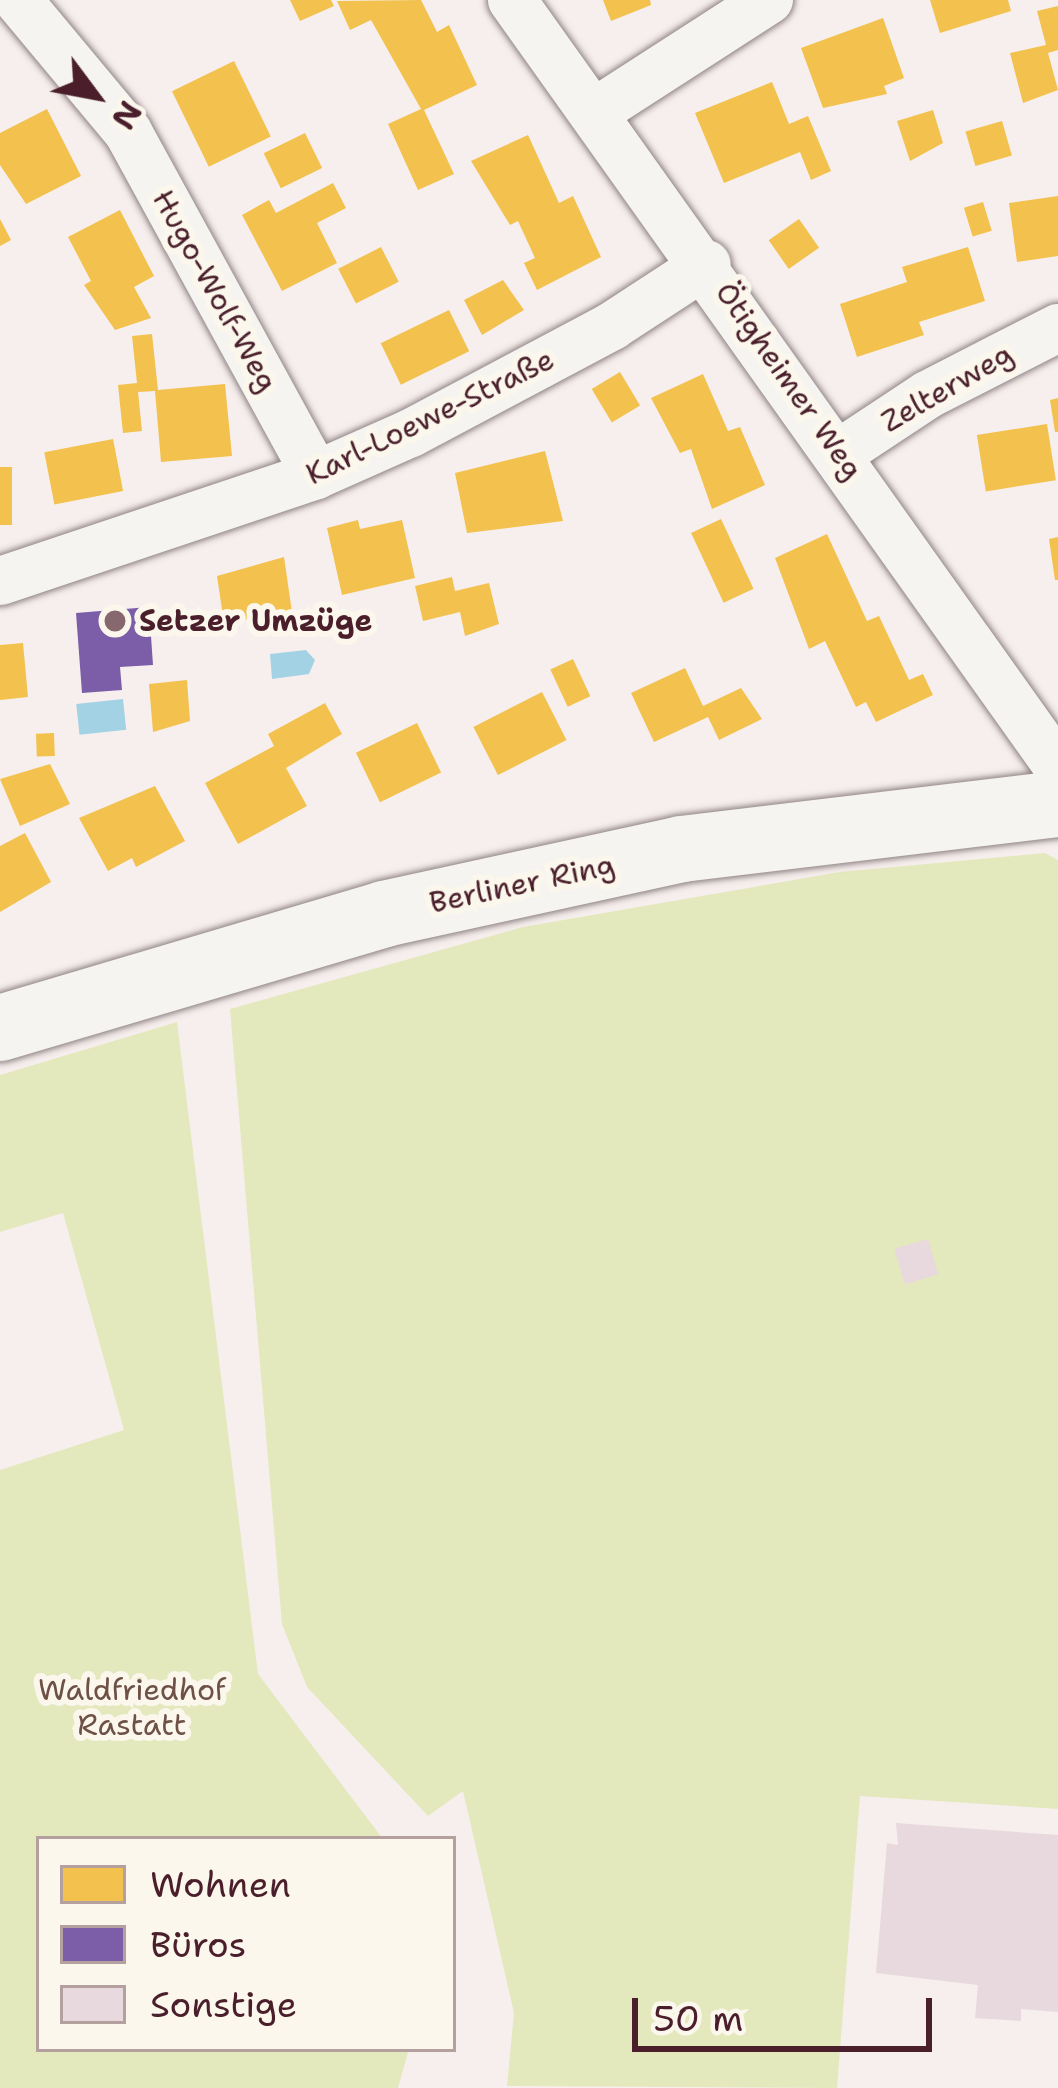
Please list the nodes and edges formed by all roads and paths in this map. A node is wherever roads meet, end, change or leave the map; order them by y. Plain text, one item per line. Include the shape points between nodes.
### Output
1 (18, 0) edge
2 (512, 0) edge
3 (769, 0) edge
4 (595, 112) junction
5 (707, 264) junction
6 (1058, 328) edge
7 (838, 454) junction
8 (316, 475) junction
9 (0, 580) edge
10 (1058, 767) edge
11 (1058, 805) edge
12 (0, 1028) edge

1 - 8 street, Hugo-Wolf-Weg via 128,132
2 - 4 street, Ötigheimer Weg
3 - 4 street
4 - 5 street, Ötigheimer Weg
5 - 7 street, Ötigheimer Weg
5 - 8 street, Karl-Loewe-Straße via 510,384
6 - 7 street, Zelterweg via 927,394
7 - 10 street, Ötigheimer Weg
8 - 9 street, Karl-Loewe-Straße
11 - 12 street, Berliner Ring via 681,848 384,914

